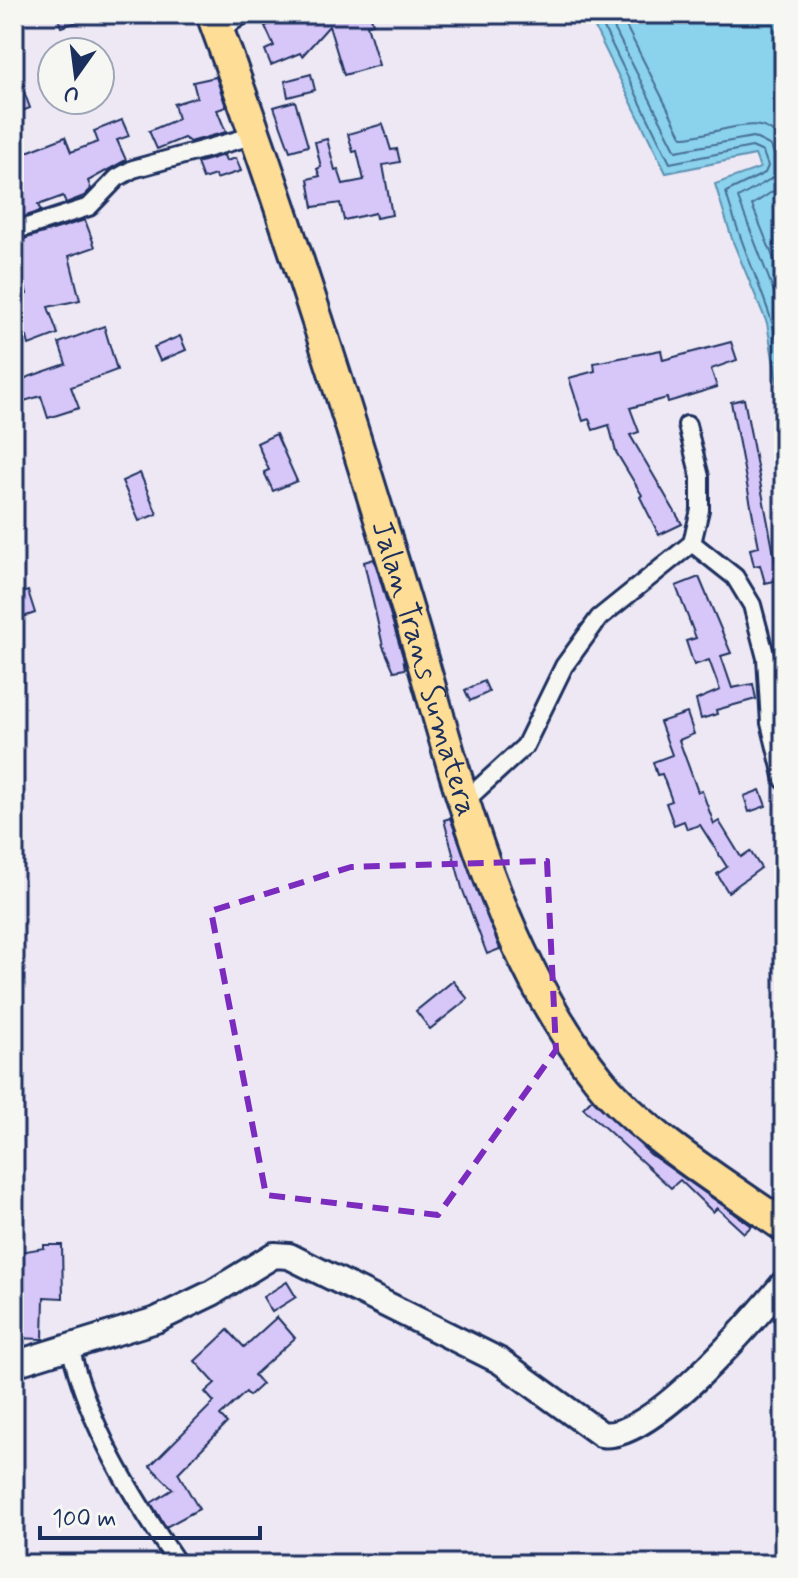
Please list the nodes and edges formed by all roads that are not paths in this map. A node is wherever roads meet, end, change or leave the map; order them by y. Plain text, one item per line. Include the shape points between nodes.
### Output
1 (244, 14) edge
2 (215, 23) edge
3 (256, 135) junction
4 (14, 231) edge
5 (687, 425) dead end
6 (692, 543) junction
7 (784, 780) edge
8 (465, 801) junction
9 (784, 1226) edge
10 (784, 1283) edge
11 (70, 1346) junction
12 (14, 1364) edge
13 (178, 1564) edge

1 - 2 street
2 - 3 highway, Jalan Trans Sumatera
3 - 4 street via 133,169 89,207
3 - 8 highway, Jalan Trans Sumatera via 350,421
5 - 6 street via 700,477
6 - 7 street via 735,577 752,605 766,658 770,723
6 - 8 street via 599,618 564,666 525,746
8 - 9 highway, Jalan Trans Sumatera via 511,929 536,981 602,1085 661,1137
10 - 11 street via 719,1359 632,1429 612,1436 601,1434 500,1361 289,1256 274,1255 156,1320
11 - 12 street
11 - 13 street via 82,1392 107,1448

